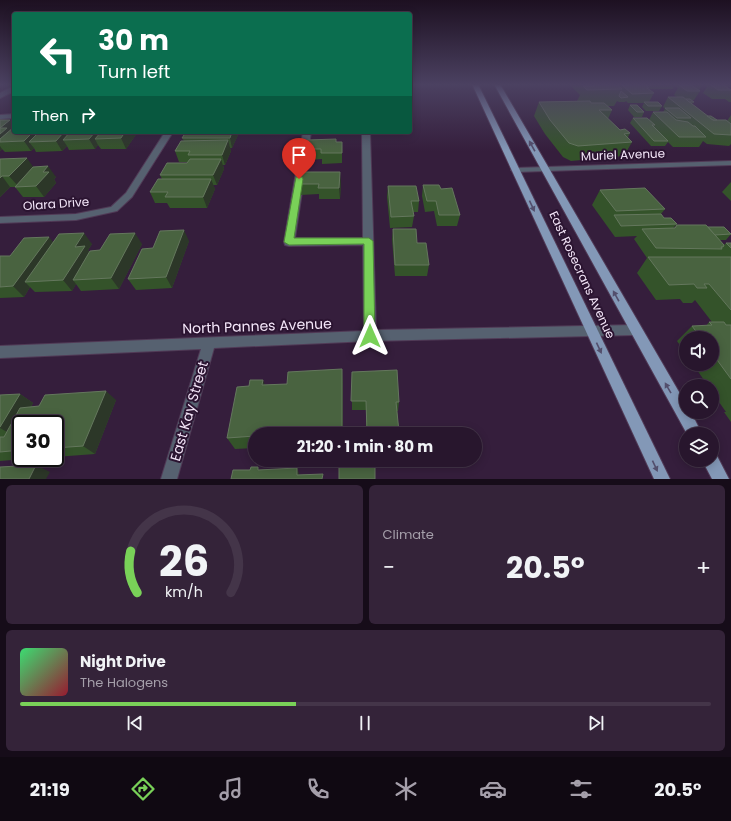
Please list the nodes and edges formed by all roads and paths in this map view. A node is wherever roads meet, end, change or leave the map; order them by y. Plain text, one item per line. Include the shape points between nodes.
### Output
1 (485, 106) edge
2 (510, 106) edge
3 (12, 116) edge
4 (0, 117) edge
5 (168, 134) edge
6 (307, 134) edge
7 (366, 134) edge
8 (731, 163) edge
9 (515, 170) junction
10 (546, 170) junction
11 (0, 220) edge
12 (369, 241) junction
13 (591, 330) junction
14 (635, 330) junction
15 (370, 336) junction
16 (209, 343) junction
17 (0, 352) edge
18 (691, 427) edge
19 (714, 467) edge
20 (169, 479) edge
21 (662, 479) edge
22 (720, 479) edge

1 - 9 main road, East Rosecrans Avenue
10 -> 2 main road, East Rosecrans Avenue
3 - 4 street
5 - 11 street, Olara Drive via 129,195 114,209 76,217
6 - 12 street via 289,242
7 - 12 street
8 - 10 street, Muriel Avenue
9 - 10 street, Muriel Avenue
9 -> 13 main road, East Rosecrans Avenue
14 -> 10 main road, East Rosecrans Avenue
12 - 15 street
13 - 14 street, North Pannes Avenue
13 - 15 street, North Pannes Avenue
13 -> 21 main road, East Rosecrans Avenue
18 -> 14 main road, East Rosecrans Avenue
15 - 16 street, North Pannes Avenue
16 - 17 street, North Pannes Avenue
16 - 20 street, East Kay Street
19 - 22 main road

